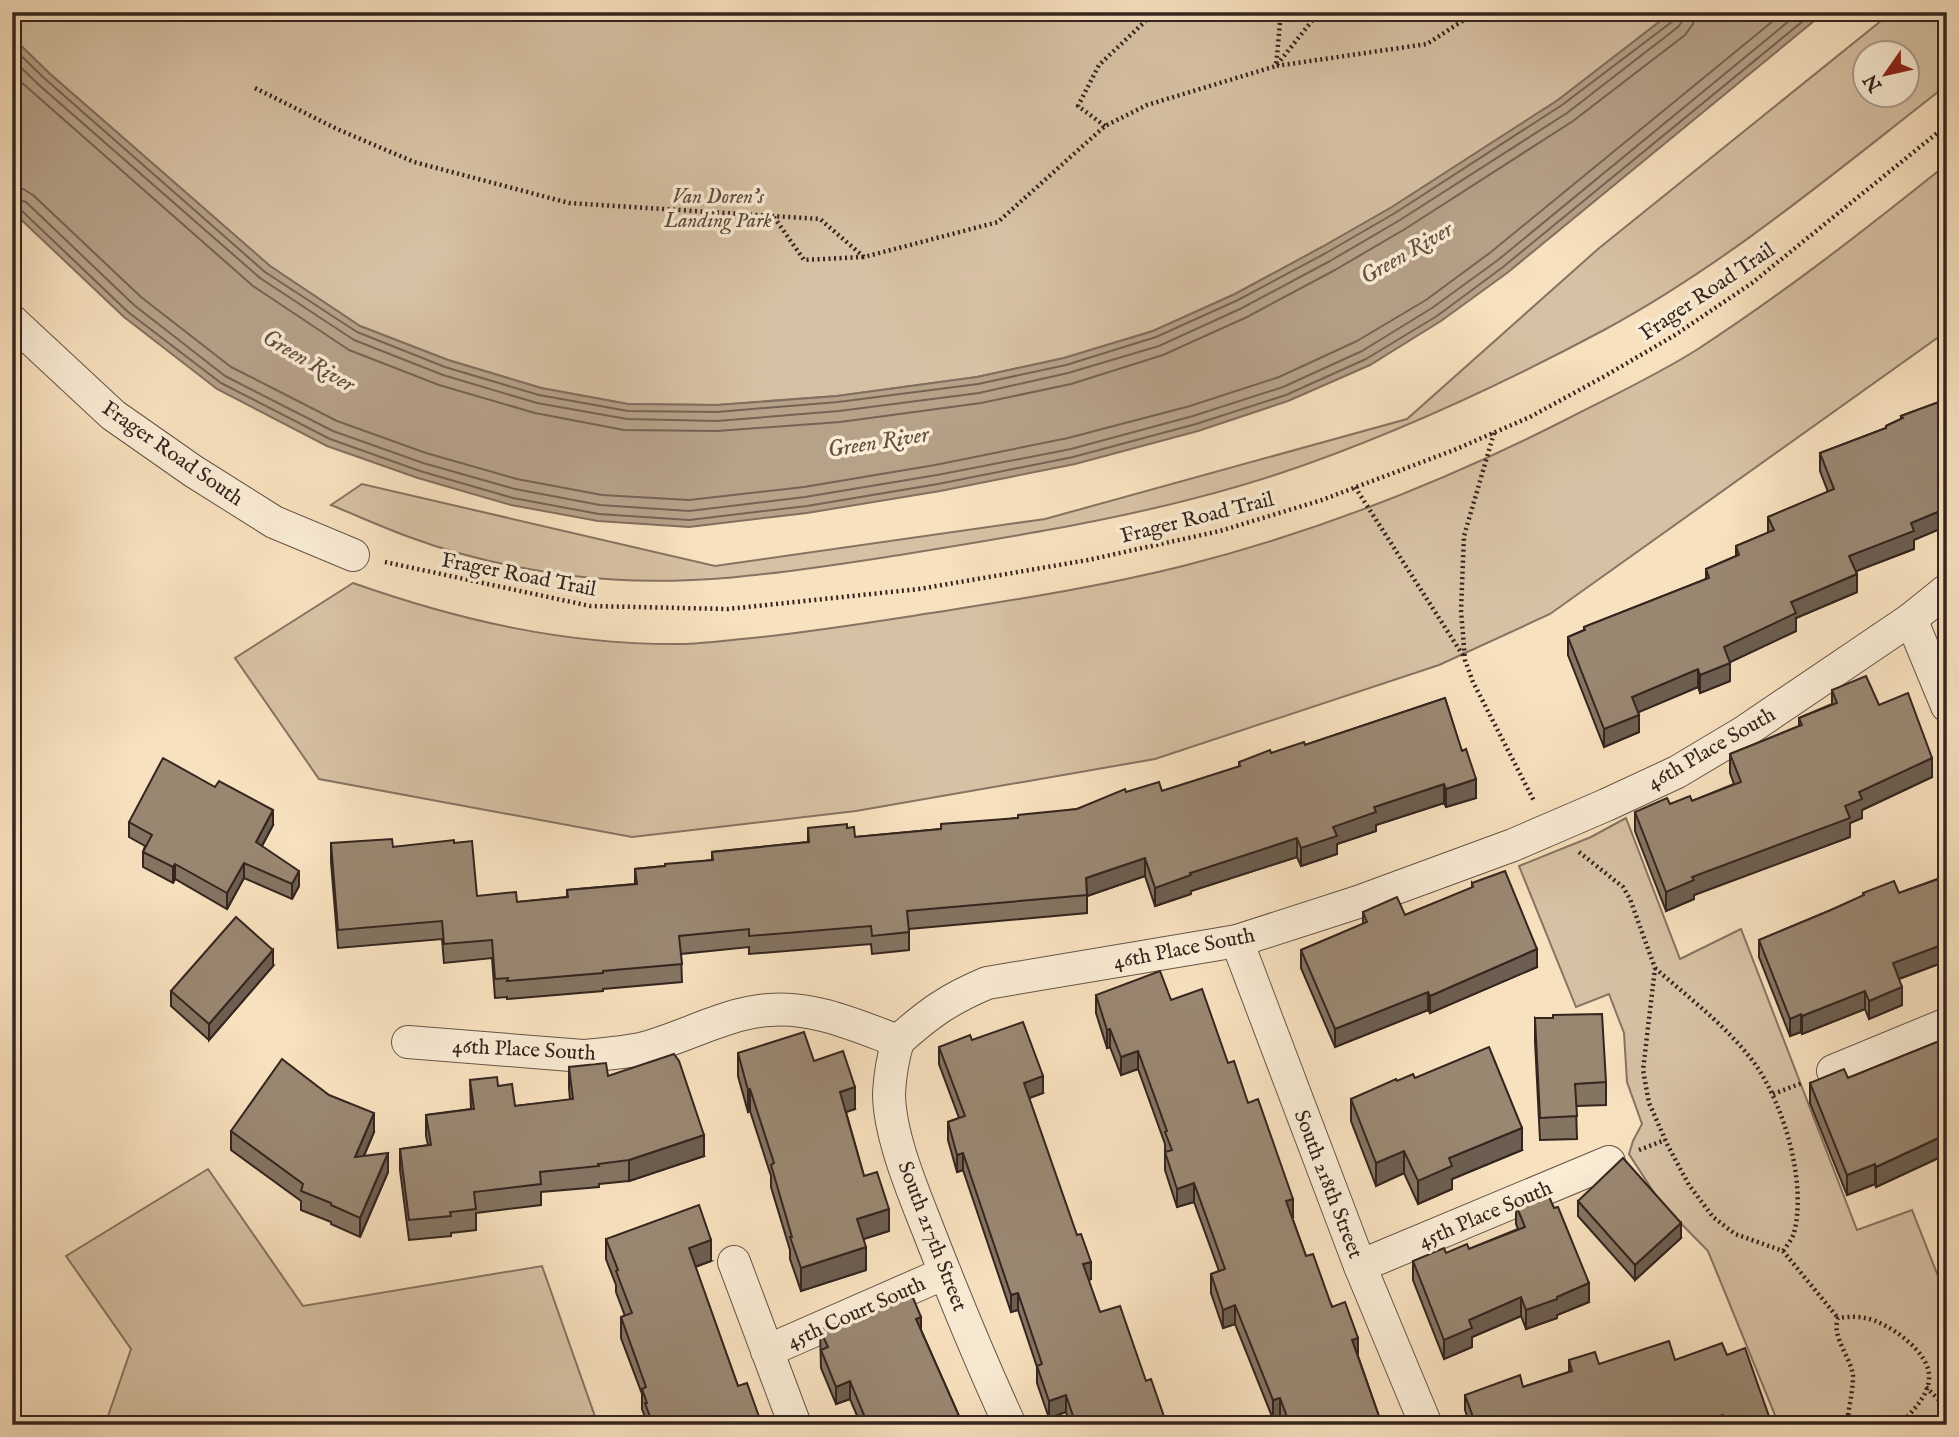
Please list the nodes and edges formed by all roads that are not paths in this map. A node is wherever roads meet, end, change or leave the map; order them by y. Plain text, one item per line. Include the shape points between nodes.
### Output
1 (12, 321) edge
2 (353, 555) road end
3 (1947, 590) edge
4 (1911, 619) junction
5 (1947, 706) edge
6 (1237, 941) junction
7 (1947, 1024) edge
8 (898, 1041) junction
9 (408, 1042) dead end
10 (1832, 1071) edge
11 (1609, 1162) dead end
12 (734, 1262) dead end
13 (1360, 1266) junction
14 (945, 1273) junction
15 (767, 1352) junction
16 (795, 1425) edge
17 (1010, 1425) edge
18 (1426, 1425) edge

1 - 2 street, Frager Road South via 113,415 193,471 274,522
3 - 4 street, 46th Place South
4 - 5 street
4 - 6 street, 46th Place South via 1744,732 1676,772 1513,845
6 - 8 street, 46th Place South via 987,984 929,1013
6 - 13 street, South 218th Street
7 - 10 street
8 - 9 street, 46th Place South via 828,1016 770,1010 611,1054 583,1056
8 - 14 street, South 217th Street via 889,1095 896,1138
11 - 13 street, 45th Place South
12 - 15 street
13 - 18 street, South 218th Street
14 - 15 street, 45th Court South
14 - 17 street, South 217th Street
15 - 16 street

